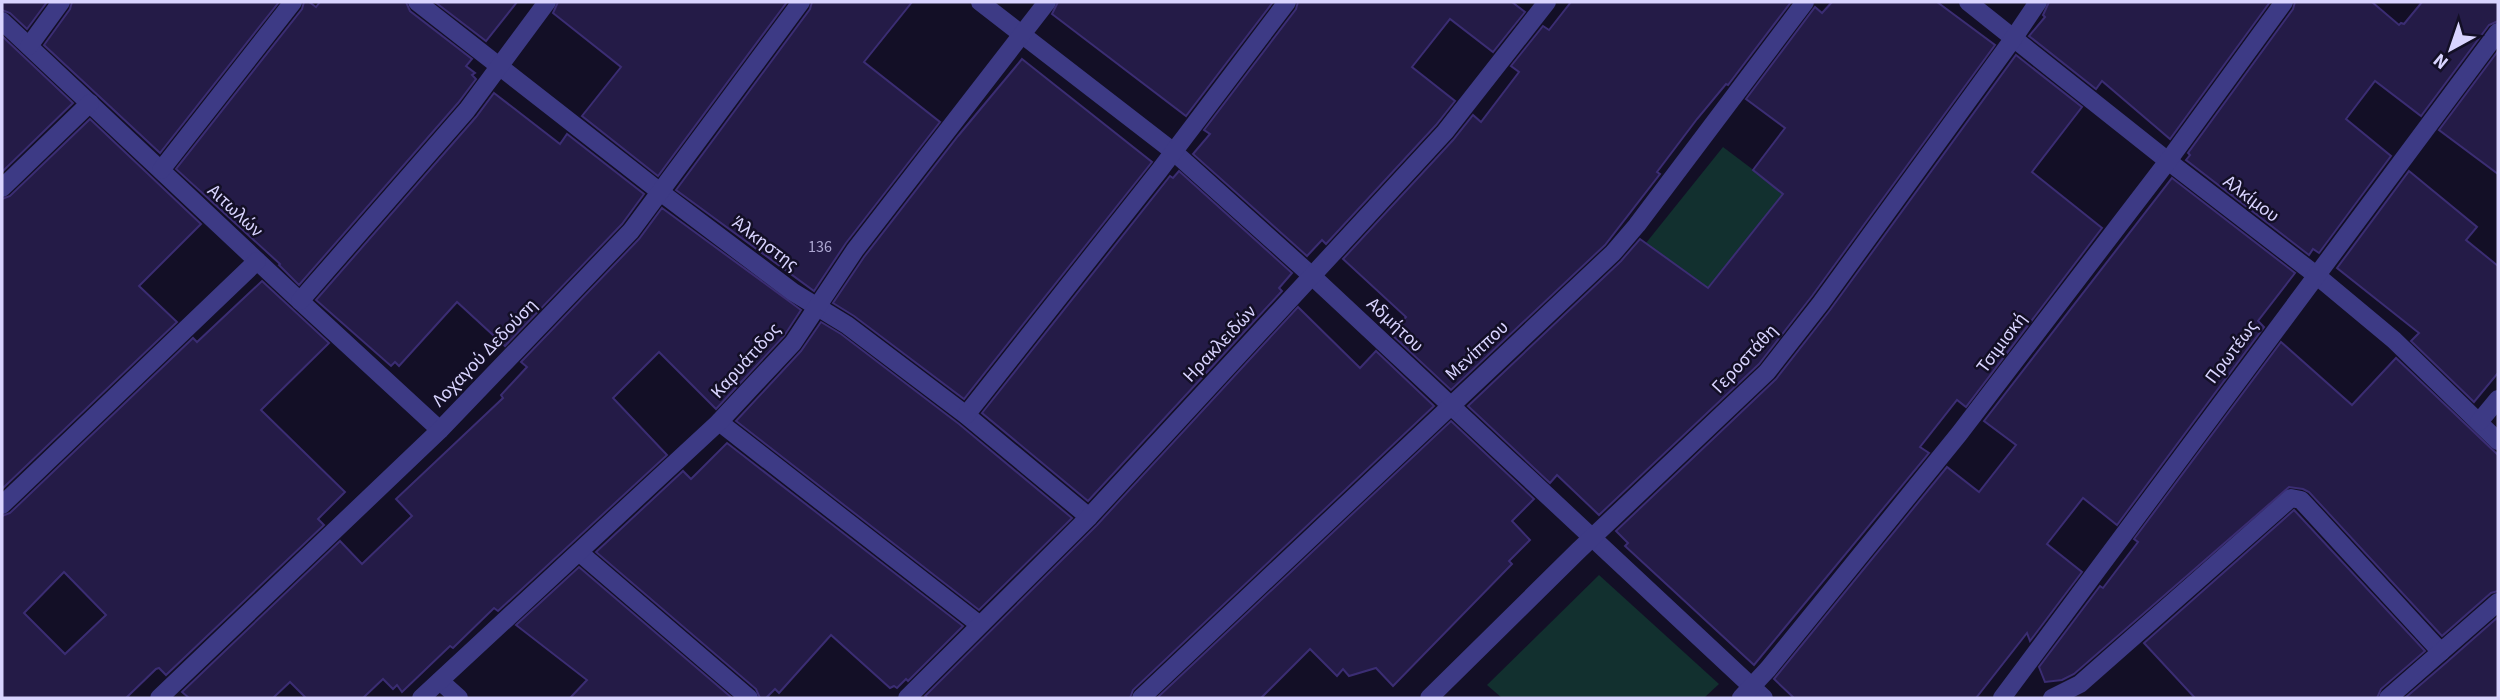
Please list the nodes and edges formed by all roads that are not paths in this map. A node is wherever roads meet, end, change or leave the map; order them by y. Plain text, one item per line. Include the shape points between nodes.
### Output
1 (61, 2) edge
2 (293, 2) edge
3 (417, 2) edge
4 (547, 2) edge
5 (801, 2) edge
6 (980, 2) edge
7 (1047, 2) edge
8 (1287, 2) edge
9 (1546, 2) edge
10 (1805, 2) edge
11 (1968, 2) edge
12 (2038, 2) edge
13 (2284, 2) edge
14 (2, 21) edge
15 (2498, 32) edge
16 (1022, 33) junction
17 (2013, 39) junction
18 (29, 46) junction
19 (499, 65) junction
20 (90, 103) junction
21 (1174, 152) junction
22 (2168, 161) junction
23 (161, 170) junction
24 (2, 188) edge
25 (659, 191) junction
26 (257, 261) junction
27 (2316, 275) junction
28 (1312, 276) junction
29 (300, 301) junction
30 (818, 306) junction
31 (2498, 399) edge
32 (1450, 405) junction
33 (966, 415) junction
34 (719, 422) junction
35 (2479, 422) junction
36 (440, 430) junction
37 (2498, 441) edge
38 (2, 505) edge
39 (1089, 517) junction
40 (1591, 538) junction
41 (580, 553) junction
42 (2498, 602) edge
43 (980, 625) junction
44 (2441, 652) junction
45 (440, 681) junction
46 (1752, 695) edge
47 (159, 698) edge
48 (421, 698) edge
49 (459, 698) edge
50 (749, 698) edge
51 (907, 698) edge
52 (1141, 698) edge
53 (1429, 698) edge
54 (2002, 698) edge
55 (2052, 698) edge
56 (2388, 698) edge

1 - 18 street
2 - 23 street
3 - 19 street, Άλκηστης
4 - 19 street
5 - 25 street, Λοχαγού Δεδούση
6 - 16 street, Αδμήτου
7 - 16 street, Καρυάτιδος
8 - 21 street
9 - 28 street, Ηρακλειδών via 1445,132
10 - 32 street, Μενίππου via 1613,253
11 - 17 street, Αλκίμου
12 - 17 street, Γεροστάθη
13 - 22 street, Τσιμισκή
14 - 18 street, Αιτωλών
15 - 27 street, Πρωτέως
16 - 21 street, Αδμήτου
16 - 30 street, Καρυάτιδος via 855,250
17 - 22 street, Αλκίμου
17 - 40 street, Γεροστάθη via 1767,372
18 - 20 street, Αιτωλών
19 - 25 street, Άλκηστης
19 - 29 street via 467,110
20 - 23 street, Αιτωλών
20 - 24 street
21 - 28 street, Αδμήτου
21 - 33 street
22 - 27 street, Αλκίμου
22 - 46 street, Τσιμισκή
23 - 26 street, Αιτωλών
25 - 30 street, Άλκηστης
25 - 36 street, Λοχαγού Δεδούση via 631,231
26 - 29 street, Αιτωλών
26 - 38 street
27 - 35 street, Αλκίμου via 2394,340
27 - 54 street, Πρωτέως
28 - 32 street, Αδμήτου
28 - 39 street, Ηρακλειδών
29 - 36 street, Αιτωλών
30 - 33 street, Άλκηστης
30 - 34 street, Καρυάτιδος via 793,343
31 - 35 street
32 - 40 street, Αδμήτου
32 - 52 street, Μενίππου
33 - 39 street, Άλκηστης
34 - 41 street, Καρυάτιδος
34 - 43 street
35 - 37 street, Αλκίμου
36 - 47 street, Λοχαγού Δεδούση
39 - 43 street, Ηρακλειδών
40 - 46 street, Αδμήτου
40 - 53 street, Γεροστάθη
41 - 45 street, Καρυάτιδος
41 - 50 street
42 - 44 street
43 - 51 street, Ηρακλειδών
44 - 55 street via 2301,500 2291,498 2080,684
44 - 56 street
45 - 48 street, Καρυάτιδος
45 - 49 street

